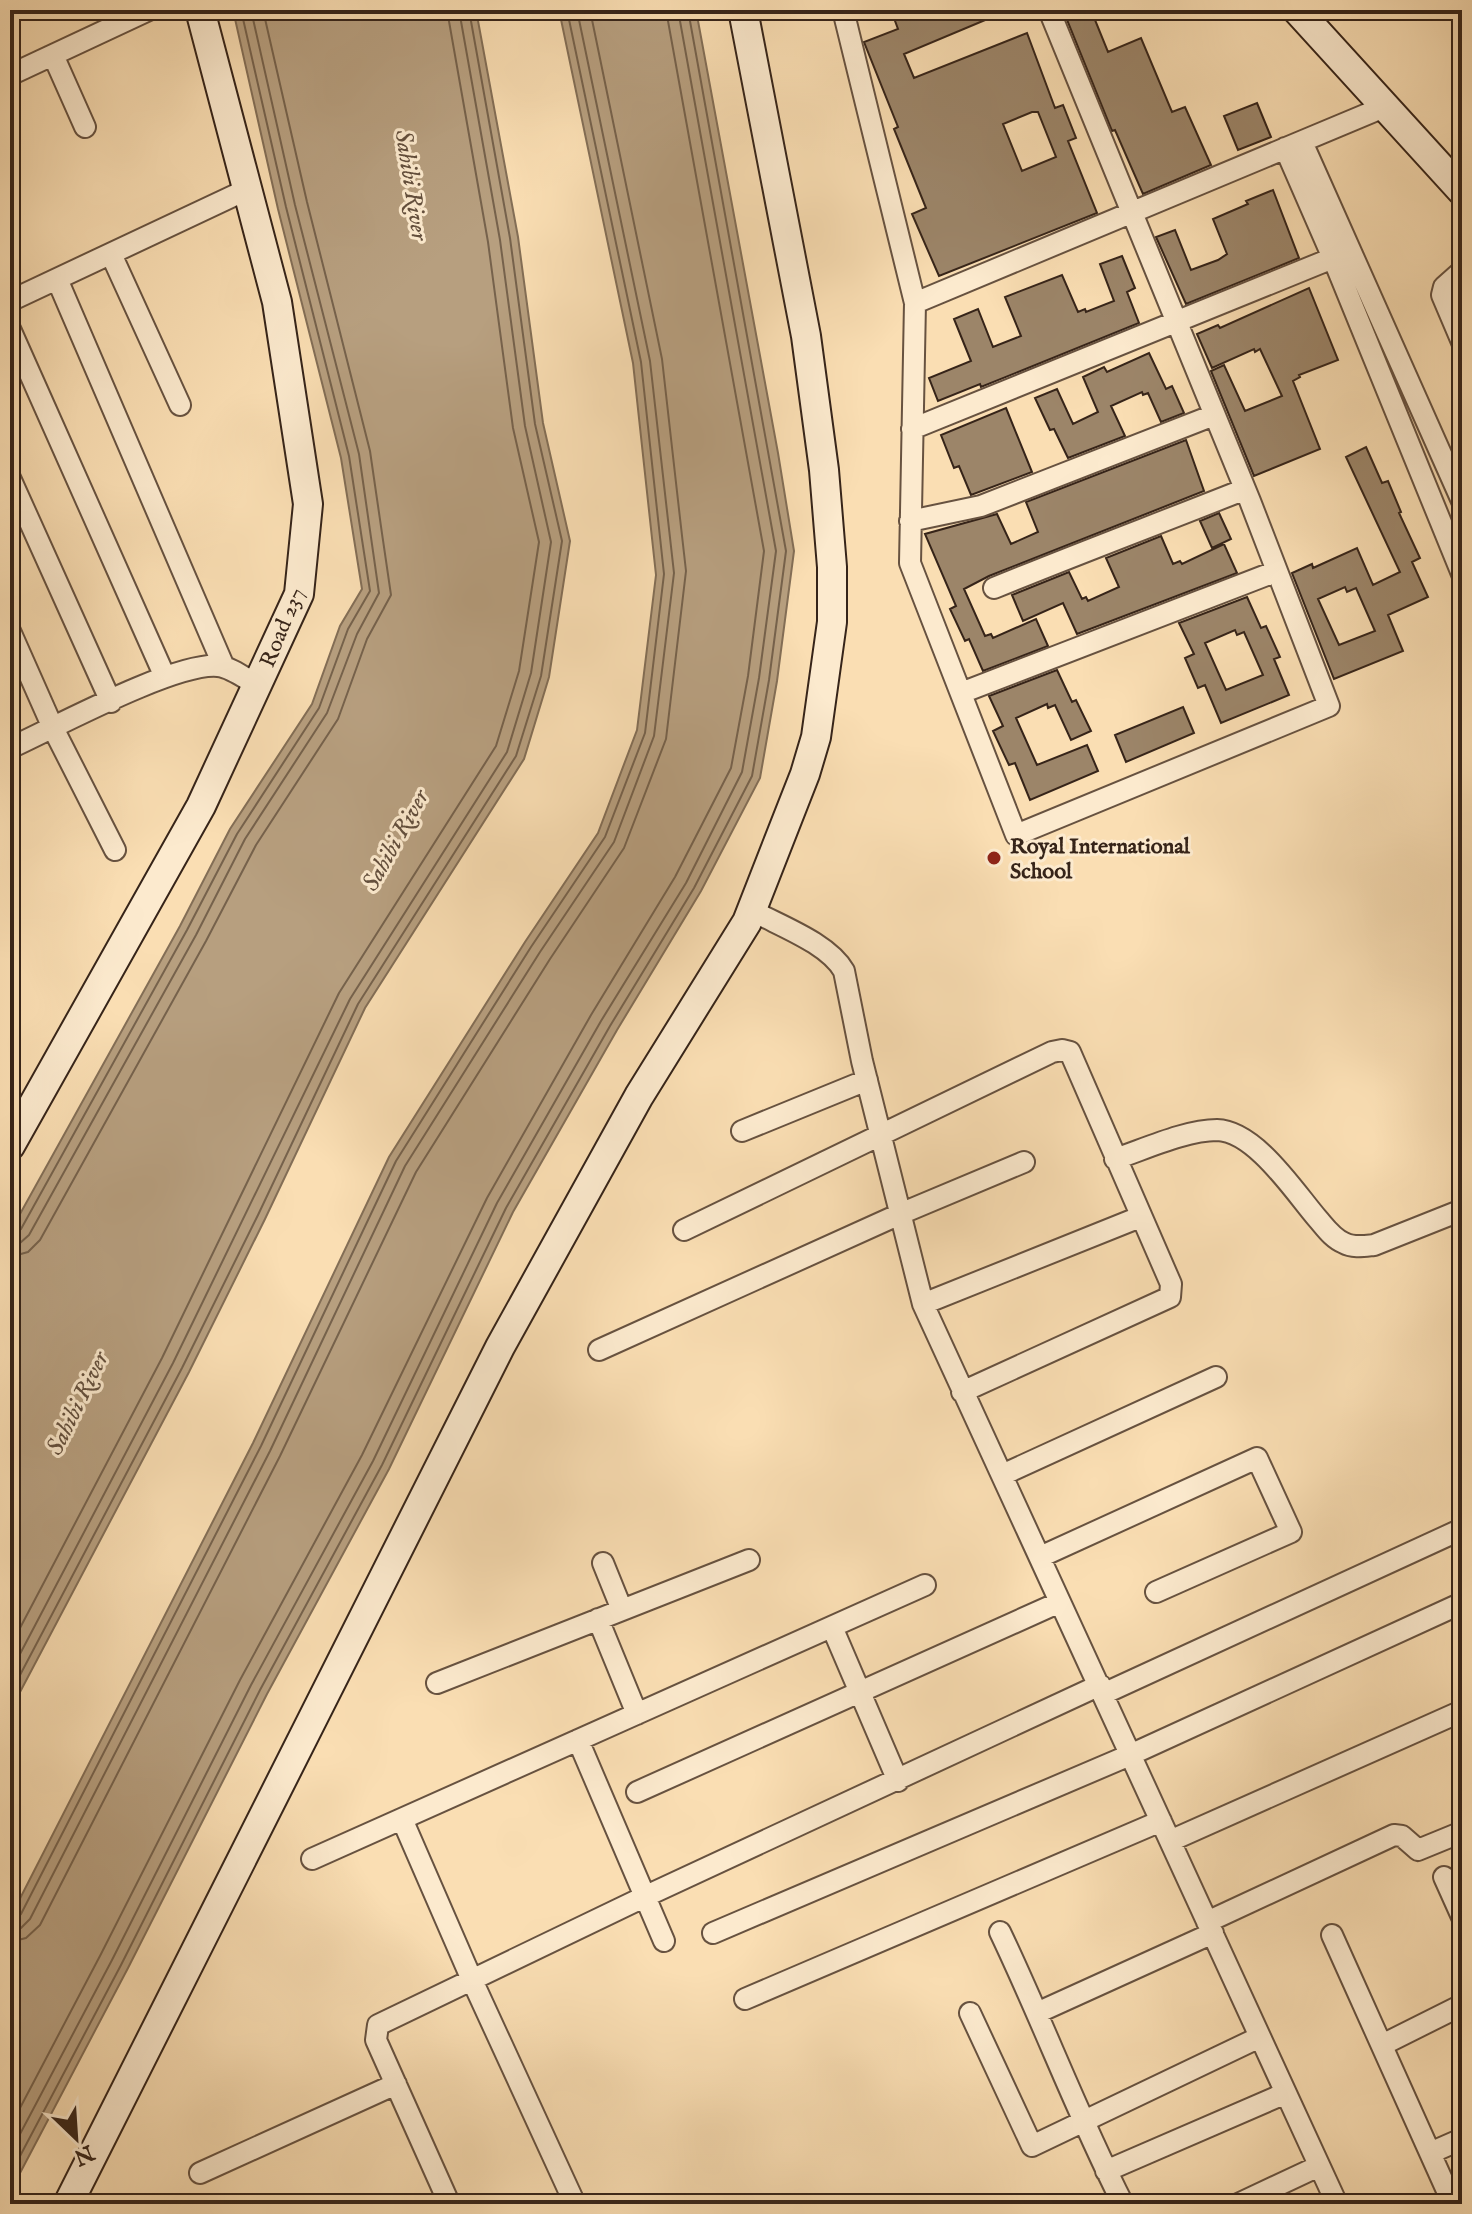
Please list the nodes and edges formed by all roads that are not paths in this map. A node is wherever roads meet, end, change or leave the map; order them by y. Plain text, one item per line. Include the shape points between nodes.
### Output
1 (149, 10) edge
2 (200, 10) edge
3 (743, 10) edge
4 (843, 10) edge
5 (1049, 10) edge
6 (1297, 10) edge
7 (53, 55) junction
8 (10, 75) edge
9 (1384, 107) junction
10 (85, 127) dead end
11 (1294, 145) junction
12 (248, 189) junction
13 (1462, 191) edge
14 (1130, 212) junction
15 (111, 254) junction
16 (1333, 258) junction
17 (1462, 271) edge
18 (57, 279) junction
19 (10, 301) edge
20 (915, 303) junction
21 (1176, 323) junction
22 (10, 329) edge
23 (1462, 342) edge
24 (180, 405) dead end
25 (1214, 415) junction
26 (912, 429) junction
27 (10, 478) edge
28 (1243, 490) junction
29 (1462, 501) edge
30 (910, 521) junction
31 (1277, 571) junction
32 (1462, 574) edge
33 (994, 588) dead end
34 (10, 631) edge
35 (224, 667) junction
36 (165, 677) junction
37 (257, 685) junction
38 (961, 693) junction
39 (111, 702) junction
40 (53, 728) junction
41 (10, 748) edge
42 (115, 850) dead end
43 (751, 910) junction
44 (867, 1080) junction
45 (742, 1131) dead end
46 (880, 1134) junction
47 (10, 1146) edge
48 (1115, 1159) junction
49 (1024, 1162) dead end
50 (1462, 1210) edge
51 (900, 1214) junction
52 (1140, 1217) junction
53 (684, 1230) dead end
54 (923, 1304) junction
55 (599, 1350) dead end
56 (1216, 1377) dead end
57 (962, 1392) junction
58 (1002, 1475) junction
59 (1462, 1529) edge
60 (1040, 1557) junction
61 (749, 1560) dead end
62 (603, 1563) dead end
63 (925, 1585) dead end
64 (1156, 1592) dead end
65 (1060, 1602) junction
66 (1462, 1603) edge
67 (622, 1610) junction
68 (598, 1619) junction
69 (832, 1627) junction
70 (437, 1683) dead end
71 (1101, 1690) junction
72 (859, 1692) junction
73 (1462, 1711) edge
74 (637, 1714) junction
75 (578, 1740) junction
76 (1130, 1755) junction
77 (898, 1781) junction
78 (637, 1792) dead end
79 (402, 1819) junction
80 (1161, 1821) junction
81 (1462, 1832) edge
82 (1170, 1841) junction
83 (312, 1859) dead end
84 (1444, 1877) dead end
85 (644, 1897) junction
86 (1462, 1917) edge
87 (1210, 1928) junction
88 (1000, 1932) dead end
89 (713, 1933) dead end
90 (1332, 1935) dead end
91 (664, 1941) dead end
92 (472, 1980) junction
93 (745, 1999) dead end
94 (1462, 2005) edge
95 (1039, 2012) junction
96 (970, 2013) dead end
97 (1260, 2037) junction
98 (1382, 2045) junction
99 (396, 2084) junction
100 (1286, 2093) junction
101 (1085, 2121) junction
102 (1462, 2139) edge
103 (1430, 2153) junction
104 (1319, 2166) junction
105 (1106, 2171) junction
106 (200, 2173) dead end
107 (449, 2203) edge
108 (68, 2204) edge
109 (575, 2204) edge
110 (1123, 2204) edge
111 (1238, 2204) edge
112 (1337, 2204) edge
113 (1453, 2204) edge

1 - 7 street
2 - 12 street, Road 237
3 - 43 street via 806,336 832,567 832,622 816,737
4 - 20 street
5 - 14 street
6 - 9 street
7 - 8 street
7 - 10 street
9 - 11 street
9 - 13 street
11 - 14 street
11 - 16 street
11 - 29 street
12 - 15 street
12 - 37 street, Road 237 via 277,302 308,504 299,594
14 - 20 street
14 - 21 street
15 - 18 street
15 - 24 street
16 - 21 street
16 - 32 street
17 - 23 street via 1442,295
18 - 19 street
18 - 35 street
20 - 26 street
21 - 25 street
21 - 26 street
22 - 36 street
25 - 28 street
25 - 30 street via 981,506
26 - 30 street
27 - 39 street
28 - 31 street
28 - 33 street
30 - 38 street via 910,563
31 - 38 street
31 - 38 street via 1329,706 1016,835
34 - 40 street
35 - 36 street
35 - 37 street
36 - 39 street
37 - 47 street, Road 237 via 201,806
39 - 40 street
40 - 41 street
40 - 42 street
43 - 44 street via 838,960
43 - 108 street via 639,1096 500,1347
44 - 45 street
44 - 46 street
46 - 48 street via 1062,1050 1075,1060
46 - 51 street
46 - 53 street
48 - 50 street via 1200,1131 1233,1132 1272,1165 1332,1235 1354,1246 1374,1245
48 - 52 street
49 - 51 street
51 - 54 street
51 - 55 street
52 - 54 street
52 - 57 street via 1171,1284 1170,1297
54 - 57 street
56 - 58 street
57 - 58 street
58 - 60 street
59 - 71 street
60 - 64 street via 1257,1458 1291,1532
60 - 65 street
61 - 67 street
62 - 67 street
63 - 69 street
65 - 71 street
65 - 72 street
66 - 76 street
67 - 68 street
68 - 70 street
68 - 74 street
69 - 72 street
69 - 74 street
71 - 76 street
71 - 77 street
72 - 77 street
72 - 78 street
73 - 82 street
74 - 75 street
75 - 79 street
75 - 85 street
76 - 80 street
76 - 89 street
77 - 85 street
79 - 83 street
79 - 92 street
80 - 82 street
80 - 93 street
81 - 87 street via 1418,1850 1394,1835
82 - 87 street
84 - 86 street
85 - 91 street
85 - 92 street
87 - 95 street
87 - 97 street
88 - 95 street
90 - 98 street
92 - 99 street via 378,2025 376,2040
92 - 109 street
94 - 98 street
95 - 101 street
96 - 101 street via 1032,2146
97 - 100 street
97 - 101 street
98 - 103 street
99 - 106 street
99 - 107 street
100 - 104 street
100 - 105 street
101 - 105 street
102 - 103 street
103 - 113 street
104 - 111 street
104 - 112 street
105 - 110 street

